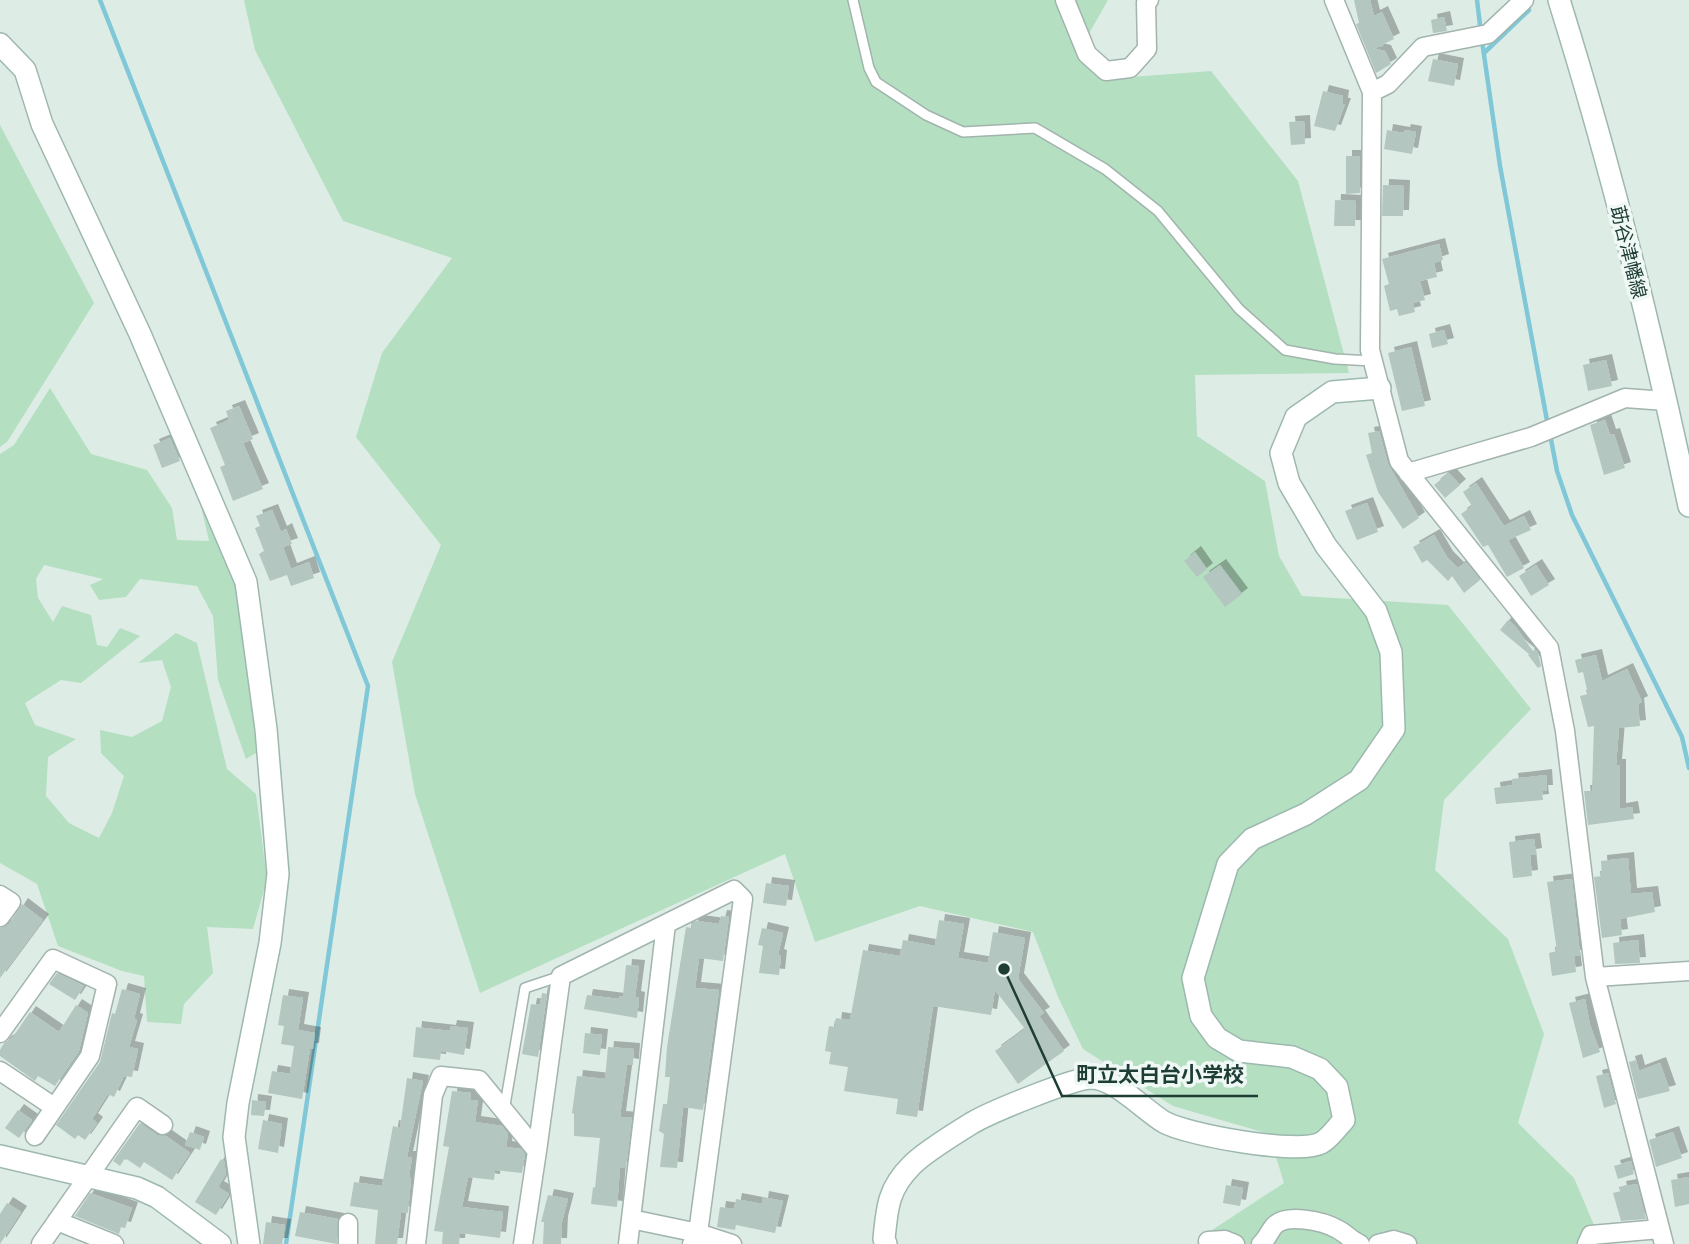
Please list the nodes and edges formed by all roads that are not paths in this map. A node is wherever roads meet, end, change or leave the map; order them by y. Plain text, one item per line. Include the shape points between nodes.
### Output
1 (853, 0) edge
2 (1065, 0) edge
3 (1149, 0) edge
4 (1334, 0) edge
5 (1524, 0) edge
6 (1559, 0) edge
7 (0, 44) edge
8 (1372, 92) junction
9 (1373, 361) junction
10 (1380, 388) junction
11 (1666, 401) junction
12 (1408, 473) junction
13 (1689, 506) edge
14 (0, 895) edge
15 (0, 917) edge
16 (666, 924) junction
17 (1689, 971) edge
18 (561, 976) junction
19 (1595, 977) junction
20 (0, 1033) edge
21 (0, 1071) edge
22 (54, 1107) junction
23 (504, 1111) junction
24 (163, 1125) dead end
25 (35, 1136) dead end
26 (537, 1152) junction
27 (0, 1156) edge
28 (89, 1176) junction
29 (631, 1219) junction
30 (57, 1221) junction
31 (348, 1223) dead end
32 (1662, 1236) edge
33 (695, 1239) edge
34 (1208, 1241) dead end
35 (41, 1244) edge
36 (114, 1244) edge
37 (220, 1244) edge
38 (249, 1244) edge
39 (348, 1244) edge
40 (416, 1244) edge
41 (523, 1244) edge
42 (628, 1244) edge
43 (732, 1244) edge
44 (886, 1244) edge
45 (1236, 1244) edge
46 (1261, 1244) edge
47 (1360, 1244) edge
48 (1378, 1244) edge
49 (1407, 1244) edge
50 (1587, 1244) edge

1 - 9 lane via 876,82 926,115 963,132 1035,128 1105,169 1158,211 1239,309 1285,350
2 - 3 street via 1087,54 1106,71 1130,68 1147,49
4 - 8 street
5 - 8 street via 1488,34 1423,47 1388,84
6 - 11 street, 莇谷津幡線 via 1595,114
7 - 38 street via 25,70 42,124 140,334 246,582 266,729 278,874 234,1137
8 - 9 street
9 - 10 street
10 - 12 street via 1399,461
10 - 44 street via 1332,392 1296,417 1281,453 1289,483 1326,546 1377,611 1391,652 1394,729 1359,780 1306,814 1252,839 1228,864 1193,978 1201,1016 1217,1038 1239,1051 1292,1058 1320,1069 1337,1087 1344,1120 1321,1143 1300,1148 1266,1145 1167,1124 1111,1083 1092,1078 1057,1087 973,1123 911,1165 888,1199
11 - 12 street via 1625,398 1531,437
11 - 13 street, 莇谷津幡線
12 - 19 street via 1549,648 1565,731
14 - 15 street via 11,902
16 - 18 street
16 - 29 street
16 - 33 street via 734,890 743,899
17 - 19 street
18 - 23 lane via 525,988
18 - 26 street
19 - 32 street
20 - 22 street via 53,959 107,984 90,1056
21 - 22 street
22 - 25 street
23 - 26 street
23 - 40 street via 480,1080 441,1076 433,1095
24 - 28 street via 136,1107
26 - 41 street
27 - 28 street
28 - 30 street
28 - 37 street via 157,1197
29 - 33 street
29 - 42 street
30 - 35 street
30 - 36 street
31 - 39 street
32 - 50 street via 1591,1235
33 - 43 street
34 - 45 street
46 - 47 street via 1274,1226 1286,1219 1329,1226
48 - 49 street via 1394,1240

